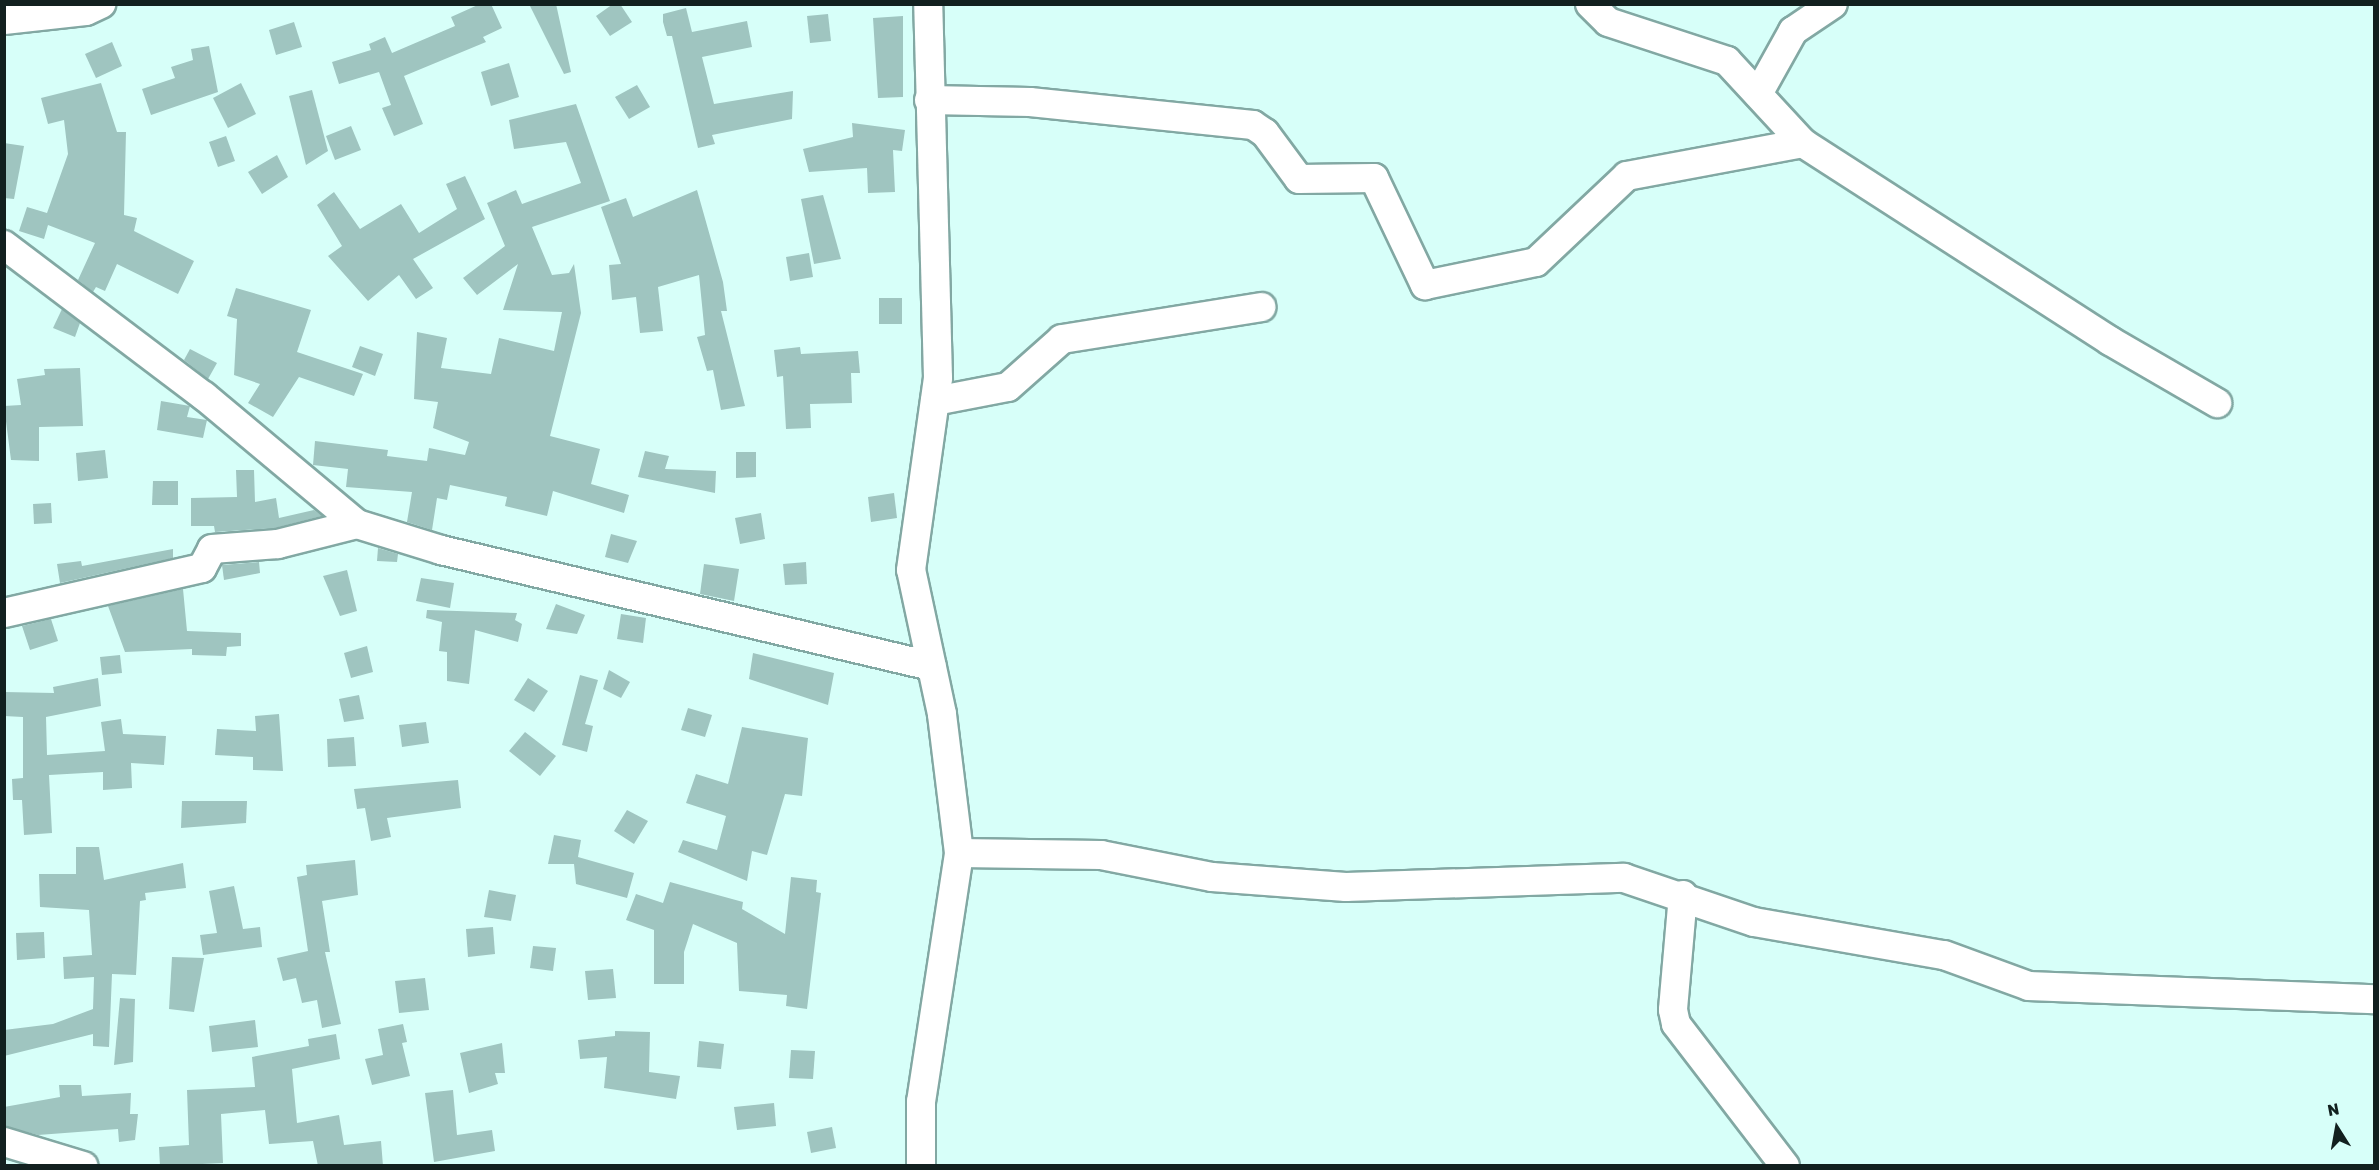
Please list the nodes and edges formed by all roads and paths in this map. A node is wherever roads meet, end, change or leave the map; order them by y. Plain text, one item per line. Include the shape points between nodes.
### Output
1 (101, 4) edge
2 (928, 4) edge
3 (1590, 4) edge
4 (1833, 4) edge
5 (4, 20) edge
6 (1758, 94) junction
7 (929, 100) junction
8 (1803, 143) junction
9 (4, 245) edge
10 (1262, 307) dead end
11 (935, 401) junction
12 (2217, 403) dead end
13 (357, 524) junction
14 (4, 613) edge
15 (931, 666) junction
16 (959, 853) junction
17 (1683, 895) junction
18 (2374, 999) edge
19 (4, 1142) edge
20 (84, 1166) edge
21 (921, 1166) edge
22 (1785, 1166) edge

1 - 5 street via 86,11
2 - 7 street
3 - 6 street via 1608,22 1727,61
4 - 6 street via 1793,31
6 - 8 street
7 - 8 street via 1030,102 1252,125 1265,133 1299,179 1374,178 1425,285 1536,262 1627,176
7 - 11 street
8 - 12 street via 2110,341
9 - 13 street via 222,411
10 - 11 street via 1062,339 1008,387
11 - 15 street via 911,570
13 - 14 street via 278,544 212,549 202,568
13 - 15 street via 441,550
15 - 16 street via 954,785
16 - 17 street via 1101,855 1212,877 1346,887 1624,879
16 - 21 street via 921,1102
17 - 18 street via 1786,930 1944,956 2053,989
17 - 22 street via 1672,1010 1676,1024
19 - 20 street

